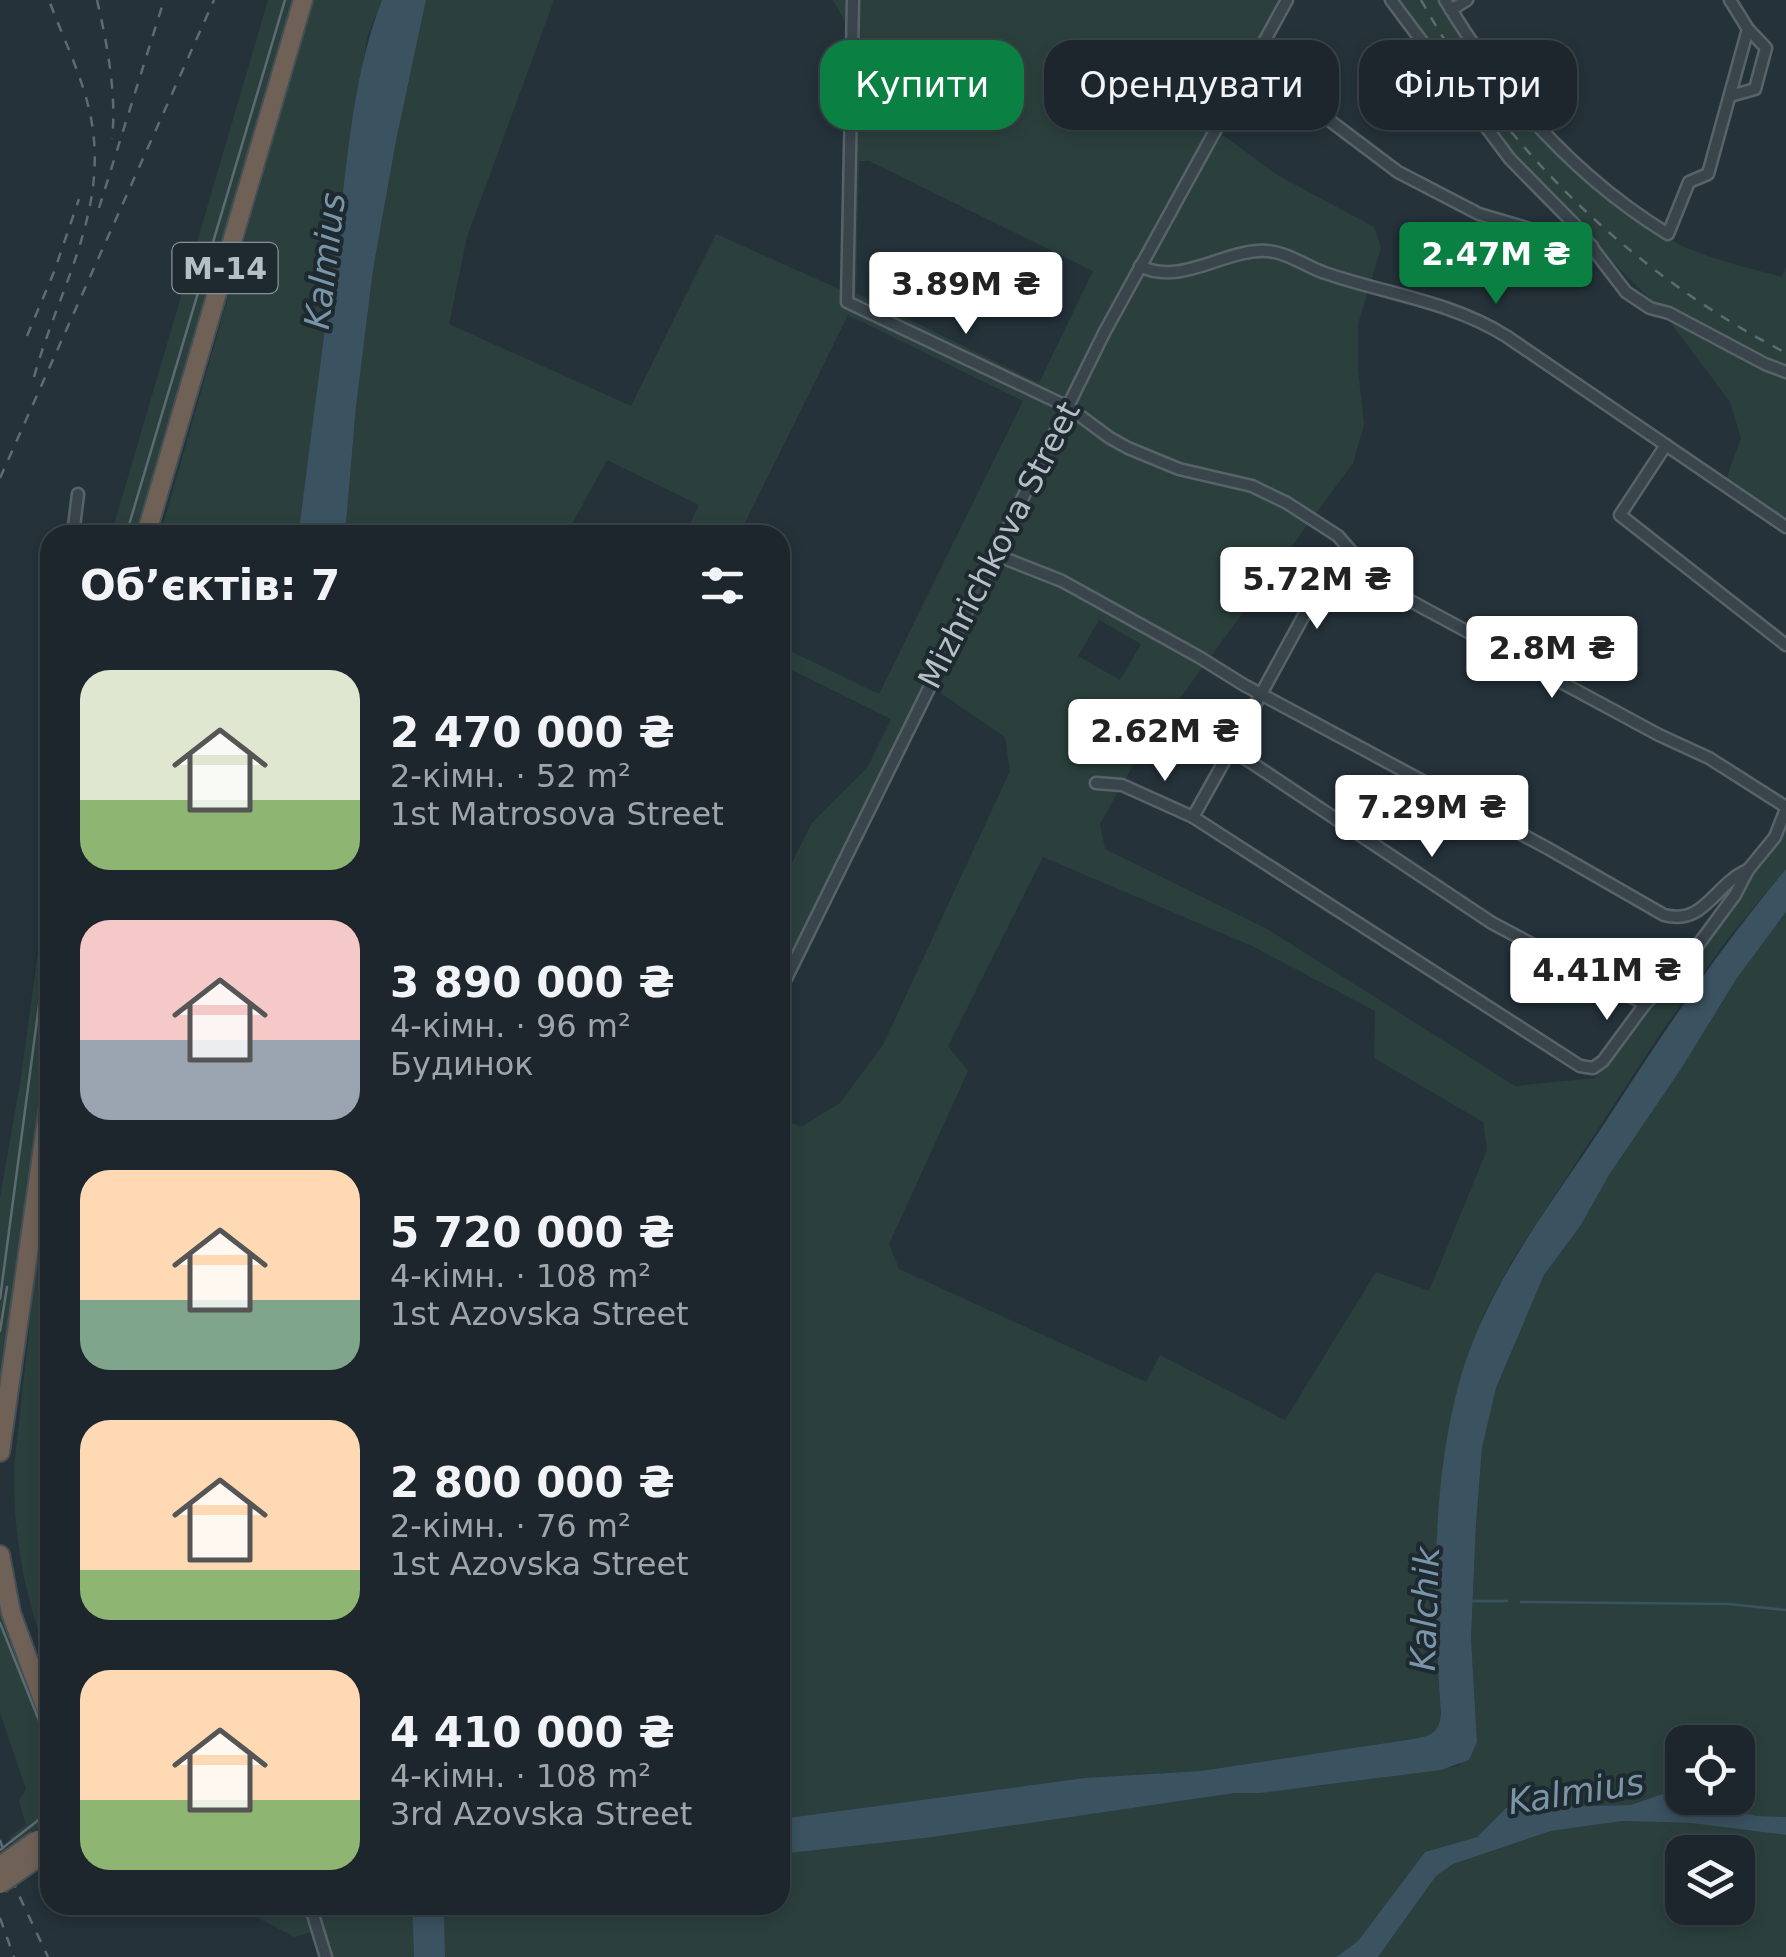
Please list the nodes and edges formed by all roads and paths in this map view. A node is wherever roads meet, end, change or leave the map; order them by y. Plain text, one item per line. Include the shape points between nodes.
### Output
1 (304, 0) edge
2 (853, 0) edge
3 (1288, 0) edge
4 (1391, 0) edge
5 (1467, 0) edge
6 (1736, 3) edge
7 (1448, 5) edge
8 (1748, 29) junction
9 (1730, 96) junction
10 (1339, 128) edge
11 (1574, 224) junction
12 (1564, 239) junction
13 (1593, 246) junction
14 (1140, 266) junction
15 (1786, 372) edge
16 (1068, 407) junction
17 (1666, 445) junction
18 (78, 494) dead end
19 (74, 525) edge
20 (149, 525) edge
21 (1786, 526) edge
22 (1353, 553) junction
23 (996, 555) junction
24 (1786, 645) edge
25 (1262, 694) junction
26 (1230, 750) junction
27 (1096, 783) dead end
28 (1786, 808) edge
29 (1193, 817) junction
30 (1748, 870) junction
31 (790, 970) edge
32 (1646, 1004) junction
33 (40, 1169) edge
34 (0, 1452) edge
35 (0, 1555) edge
36 (40, 1692) edge
37 (40, 1845) edge
38 (40, 1847) edge
39 (0, 1866) edge
40 (0, 1884) edge
41 (313, 1915) edge
42 (326, 1957) edge

1 - 20 highway, М-14
2 - 16 street via 846,302
3 - 14 street, Mizhrichkova Street
4 - 11 street via 1510,159
5 - 7 street
6 - 8 street
7 - 9 street via 1567,157 1668,234 1689,182 1708,174
8 - 9 street
8 - 9 street via 1766,48 1759,76 1755,89
10 - 12 street via 1398,172 1479,214
11 - 12 street
11 - 13 street
12 - 13 street
13 - 15 street via 1635,299
14 - 16 street, Mizhrichkova Street
14 - 17 street via 1184,270 1270,251 1454,310 1506,336
16 - 22 street via 1156,460 1277,498 1325,526
16 - 23 street, Mizhrichkova Street
17 - 21 street
17 - 24 street via 1620,515
18 - 19 street
22 - 25 street via 1320,586
22 - 28 street via 1392,591 1709,758
23 - 25 street via 1062,581
23 - 31 street, Mizhrichkova Street
25 - 26 street
25 - 30 street via 1669,917 1697,913
26 - 29 street
26 - 32 street via 1492,923
27 - 29 street via 1122,784
28 - 30 street via 1780,830
29 - 32 street via 1580,1066 1598,1066
30 - 32 street via 1681,968
33 - 34 highway
35 - 36 highway via 11,1613
37 - 39 highway, bridge
38 - 40 highway, bridge
41 - 42 street

